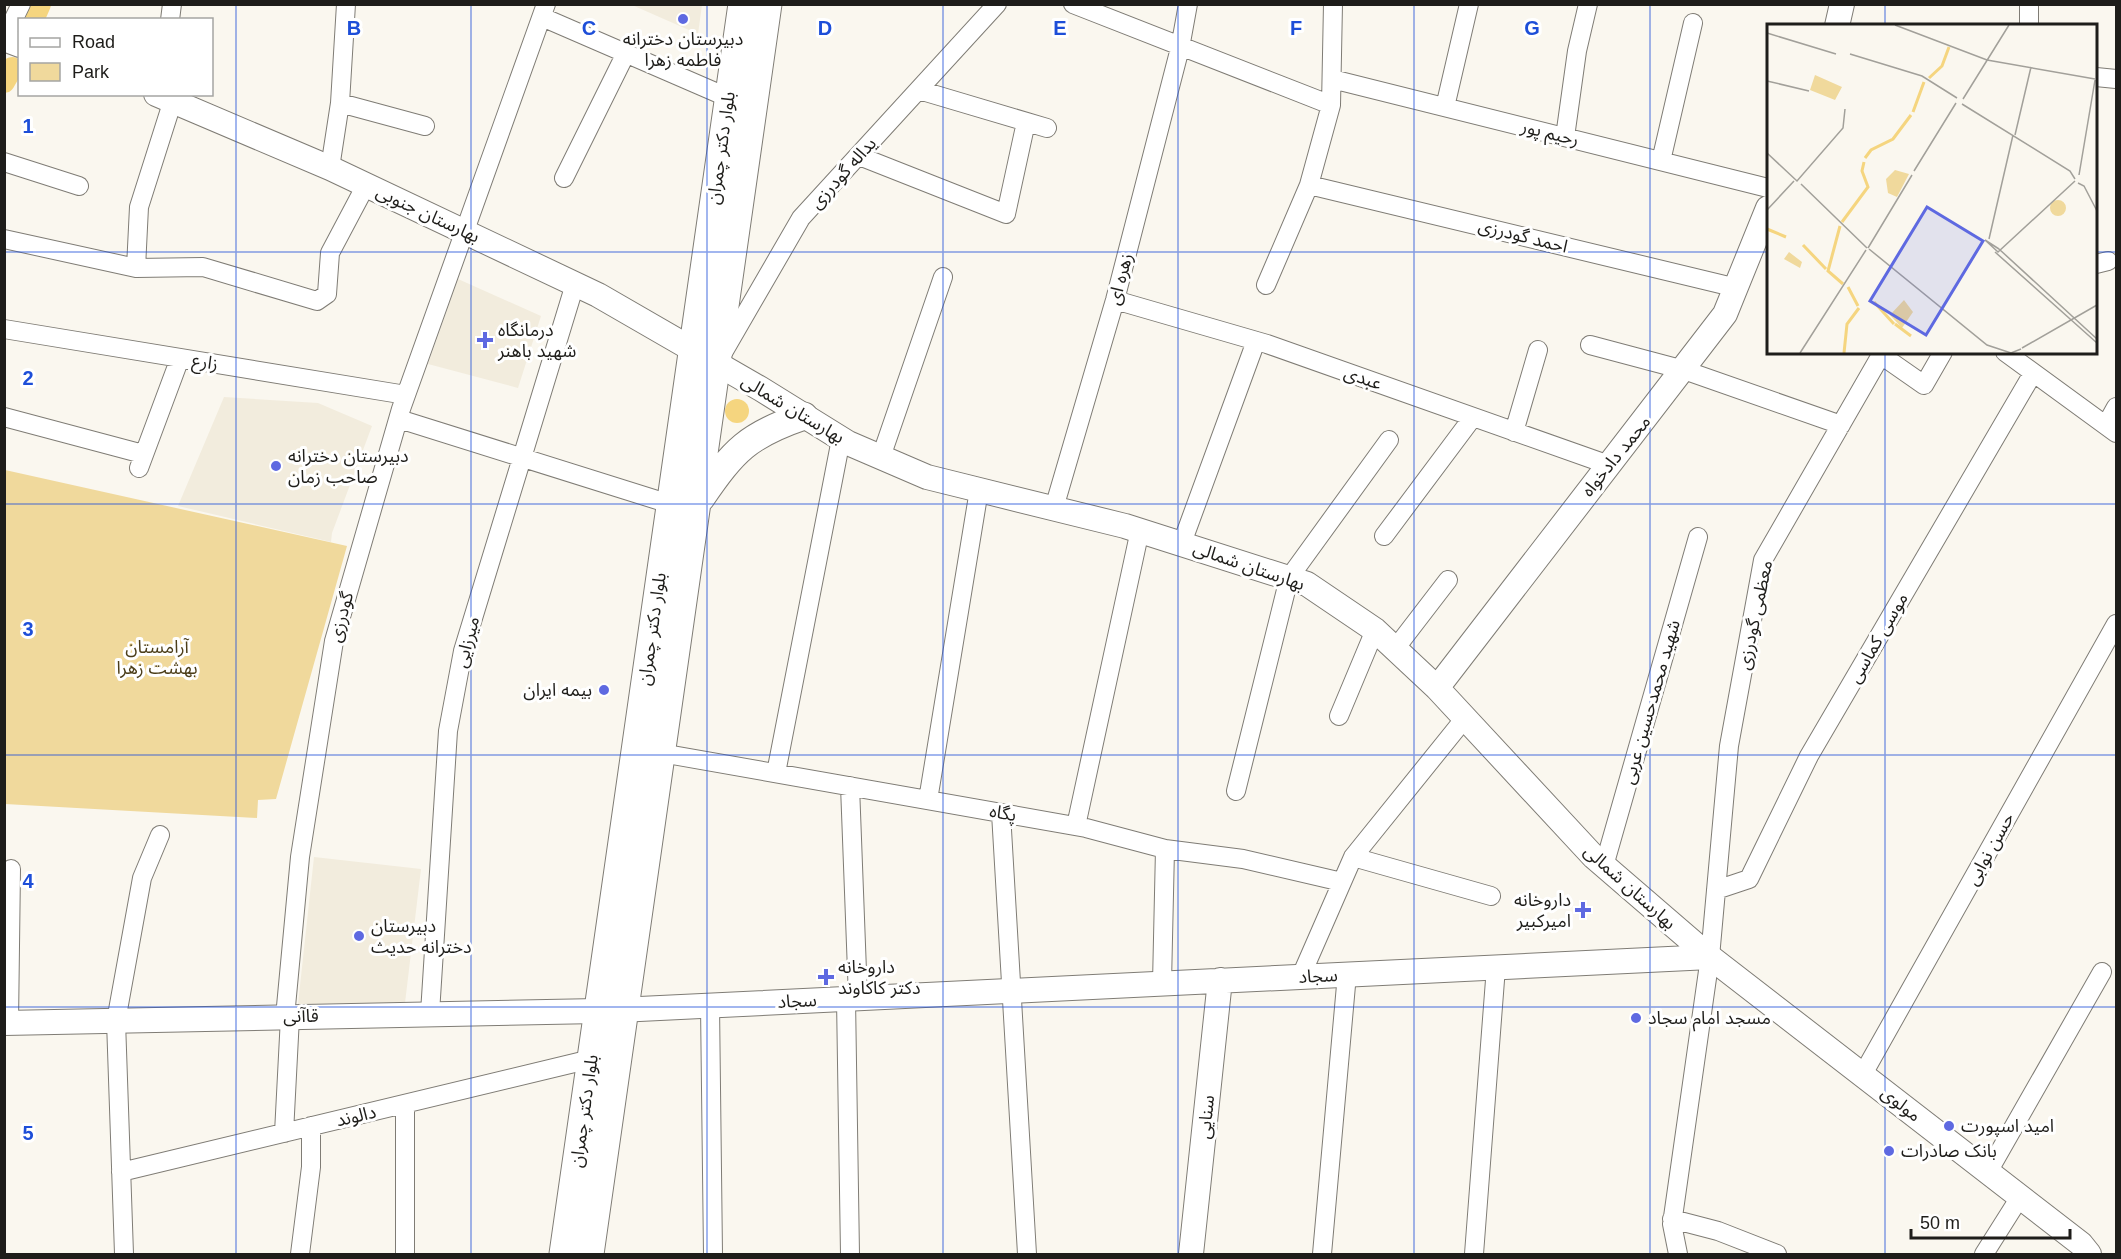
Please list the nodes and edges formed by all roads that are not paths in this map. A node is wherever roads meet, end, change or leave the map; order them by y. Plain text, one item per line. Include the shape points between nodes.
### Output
1 (21, 4) edge
2 (346, 4) edge
3 (742, 4) edge
4 (768, 4) edge
5 (997, 4) edge
6 (1073, 4) edge
7 (1188, 4) edge
8 (1333, 4) edge
9 (1469, 4) edge
10 (1588, 4) edge
11 (1842, 4) edge
12 (2029, 4) edge
13 (544, 11) edge
14 (1693, 22) dead end
15 (1837, 24) edge
16 (2029, 24) edge
17 (4, 39) edge
18 (1180, 48) junction
19 (626, 53) junction
20 (2097, 78) edge
21 (1332, 79) junction
22 (2116, 79) edge
23 (919, 90) junction
24 (161, 96) edge
25 (729, 98) junction
26 (340, 103) junction
27 (1331, 105) junction
28 (1445, 107) junction
29 (1026, 122) junction
30 (425, 126) dead end
31 (1047, 128) dead end
32 (1564, 137) junction
33 (858, 156) junction
34 (1661, 161) junction
35 (4, 162) edge
36 (330, 168) junction
37 (564, 178) dead end
38 (366, 185) junction
39 (1309, 185) junction
40 (79, 186) dead end
41 (1767, 188) edge
42 (1767, 211) edge
43 (465, 232) junction
44 (4, 239) edge
45 (136, 268) junction
46 (943, 277) dead end
47 (575, 284) junction
48 (1266, 285) dead end
49 (1737, 288) junction
50 (1115, 300) junction
51 (4, 329) edge
52 (1256, 341) junction
53 (1590, 345) dead end
54 (692, 349) junction
55 (1538, 350) dead end
56 (1942, 354) edge
57 (2008, 354) edge
58 (180, 358) junction
59 (717, 363) junction
60 (1684, 370) junction
61 (2034, 373) junction
62 (406, 396) junction
63 (2116, 407) edge
64 (804, 416) junction
65 (4, 417) edge
66 (1473, 417) junction
67 (399, 420) junction
68 (1841, 425) junction
69 (2111, 429) edge
70 (1514, 432) junction
71 (841, 439) junction
72 (1389, 440) dead end
73 (881, 457) junction
74 (523, 458) junction
75 (1609, 465) junction
76 (979, 490) junction
77 (670, 504) junction
78 (697, 504) junction
79 (1054, 508) junction
80 (1140, 530) junction
81 (1384, 536) dead end
82 (1698, 537) dead end
83 (1182, 543) junction
84 (1289, 578) junction
85 (1448, 580) dead end
86 (2116, 624) edge
87 (1375, 630) junction
88 (1395, 648) junction
89 (1437, 688) junction
90 (1339, 716) dead end
91 (1464, 718) junction
92 (661, 753) junction
93 (776, 773) junction
94 (850, 786) junction
95 (1236, 791) dead end
96 (928, 800) junction
97 (1001, 813) junction
98 (1076, 826) junction
99 (160, 835) dead end
100 (1165, 849) junction
101 (1353, 857) junction
102 (1604, 866) junction
103 (11, 869) dead end
104 (1342, 882) junction
105 (1716, 890) junction
106 (1491, 897) dead end
107 (1710, 957) junction
108 (1496, 967) junction
109 (2102, 972) dead end
110 (1347, 974) junction
111 (1301, 976) junction
112 (1220, 980) junction
113 (1162, 983) junction
114 (1012, 991) junction
115 (852, 998) junction
116 (710, 1005) junction
117 (625, 1009) junction
118 (598, 1011) junction
119 (430, 1013) junction
120 (287, 1017) junction
121 (116, 1021) junction
122 (7, 1023) edge
123 (591, 1059) junction
124 (1863, 1074) junction
125 (405, 1104) junction
126 (311, 1126) junction
127 (284, 1133) junction
128 (121, 1172) junction
129 (1988, 1172) junction
130 (2020, 1197) junction
131 (1672, 1219) junction
132 (124, 1254) edge
133 (300, 1254) edge
134 (405, 1254) edge
135 (563, 1254) edge
136 (590, 1254) edge
137 (713, 1254) edge
138 (850, 1254) edge
139 (1027, 1254) edge
140 (1191, 1254) edge
141 (1322, 1254) edge
142 (1474, 1254) edge
143 (1678, 1254) edge
144 (1776, 1254) edge
145 (1984, 1254) edge
146 (2089, 1254) edge

1 - 17 street
2 - 26 street
3 - 25 main road, بلوار دکتر چمران
4 - 59 main road, بلوار دکتر چمران
5 - 23 street, یداله گودرزی
6 - 18 street
7 - 18 street, زهره ای
8 - 21 street
9 - 28 street
10 - 32 street
11 - 15 street
12 - 16 street
13 - 19 street
13 - 43 street, گودرزی
14 - 34 street
18 - 27 street
18 - 50 street, زهره ای
19 - 25 street
19 - 37 street
20 - 22 street
21 - 27 street
21 - 28 street, رحیم پور
23 - 29 street
23 - 33 street, یداله گودرزی
24 - 36 street, بهارستان جنوبی
24 - 45 street via 139,207
25 - 54 main road, بلوار دکتر چمران
26 - 30 street
26 - 36 street
27 - 39 street
28 - 32 street, رحیم پور
29 - 31 street
29 - 33 street via 1006,214
32 - 34 street, رحیم پور
33 - 59 street, یداله گودرزی via 801,218
34 - 41 street, رحیم پور
35 - 40 street
36 - 38 street, بهارستان جنوبی
38 - 43 street, بهارستان جنوبی
38 - 45 street via 330,253 327,294 317,301 203,267
39 - 48 street
39 - 49 street, احمد گودرزی
42 - 49 street, محمد دادخواه
43 - 47 street, بهارستان جنوبی
43 - 62 street, گودرزی
44 - 45 street
46 - 73 street
47 - 54 street, بهارستان جنوبی
47 - 74 street, میرزایی
49 - 60 street, محمد دادخواه via 1725,315
50 - 52 street, عبدی
50 - 79 street, زهره ای
51 - 58 street, زارع
52 - 66 street, عبدی
52 - 83 street
53 - 60 street
54 - 59 street, بهارستان شمالی
54 - 77 main road, بلوار دکتر چمران
55 - 70 street
56 - 68 street, معظمی گودرزی via 1924,385 1881,355
57 - 61 street
58 - 62 street, زارع
58 - 65 street via 141,461
59 - 64 street, بهارستان شمالی
59 - 78 main road, بلوار دکتر چمران
60 - 68 street
60 - 75 street, محمد دادخواه
61 - 69 street
61 - 105 street, موسی کماسی via 1809,756 1749,879
62 - 67 street, گودرزی
63 - 69 street
64 - 71 street, بهارستان شمالی
64 - 78 main road via 752,437 729,457
66 - 70 street, عبدی
66 - 81 street
67 - 74 street
67 - 120 street, گودرزی via 334,640 300,857
68 - 105 street, معظمی گودرزی via 1763,560 1729,746
70 - 75 street, عبدی
71 - 73 street, بهارستان شمالی
71 - 93 street
72 - 84 street
73 - 76 street, بهارستان شمالی via 927,477
74 - 77 street
74 - 119 street, میرزایی via 463,651 448,731
75 - 89 street, محمد دادخواه
76 - 79 street, بهارستان شمالی
76 - 96 street
77 - 118 main road, بلوار دکتر چمران
78 - 92 main road, بلوار دکتر چمران
79 - 80 street, بهارستان شمالی
80 - 83 street, بهارستان شمالی
80 - 98 street
82 - 102 street, شهید محمدحسین عربی
83 - 84 street, بهارستان شمالی
84 - 87 street, بهارستان شمالی via 1307,584
84 - 95 street
85 - 88 street
86 - 124 street, حسن نوابی
87 - 88 street, بهارستان شمالی
87 - 90 street
88 - 89 street, بهارستان شمالی
89 - 91 street, بهارستان شمالی
91 - 101 street
91 - 102 street, بهارستان شمالی
92 - 93 street, پگاه
92 - 117 main road, بلوار دکتر چمران
93 - 94 street, پگاه
94 - 96 street, پگاه
94 - 115 street
96 - 97 street, پگاه
97 - 98 street, پگاه
97 - 114 street
98 - 100 street, پگاه
99 - 121 street via 142,878
100 - 104 street, پگاه via 1243,859
100 - 113 street
101 - 104 street
101 - 106 street
102 - 107 street, بهارستان شمالی
103 - 122 street
104 - 111 street
105 - 107 street, معظمی گودرزی
107 - 108 street, سجاد
107 - 124 street, مولوی
107 - 131 street
108 - 110 street, سجاد
108 - 142 street
109 - 129 street
110 - 111 street, سجاد
110 - 141 street
111 - 112 street, سجاد
112 - 113 street, سجاد
112 - 140 street, سنایی
113 - 114 street, سجاد
114 - 115 street, سجاد
114 - 139 street
115 - 116 street, سجاد
115 - 138 street
116 - 117 street, سجاد
116 - 137 street
117 - 118 street, سجاد
117 - 136 main road, بلوار دکتر چمران
118 - 119 street, قاآنی
118 - 123 main road, بلوار دکتر چمران
119 - 120 street, قاآنی
120 - 121 street, قاآنی
120 - 127 street, گودرزی
121 - 122 street, قاآنی
121 - 128 street
123 - 125 street, دالوند
123 - 135 main road, بلوار دکتر چمران
124 - 129 street, مولوی
125 - 126 street, دالوند
125 - 134 street
126 - 127 street, دالوند
126 - 133 street via 311,1167
127 - 128 street, دالوند
128 - 132 street
129 - 130 street, مولوی
130 - 145 street
130 - 146 street, مولوی
131 - 143 street
131 - 144 street

